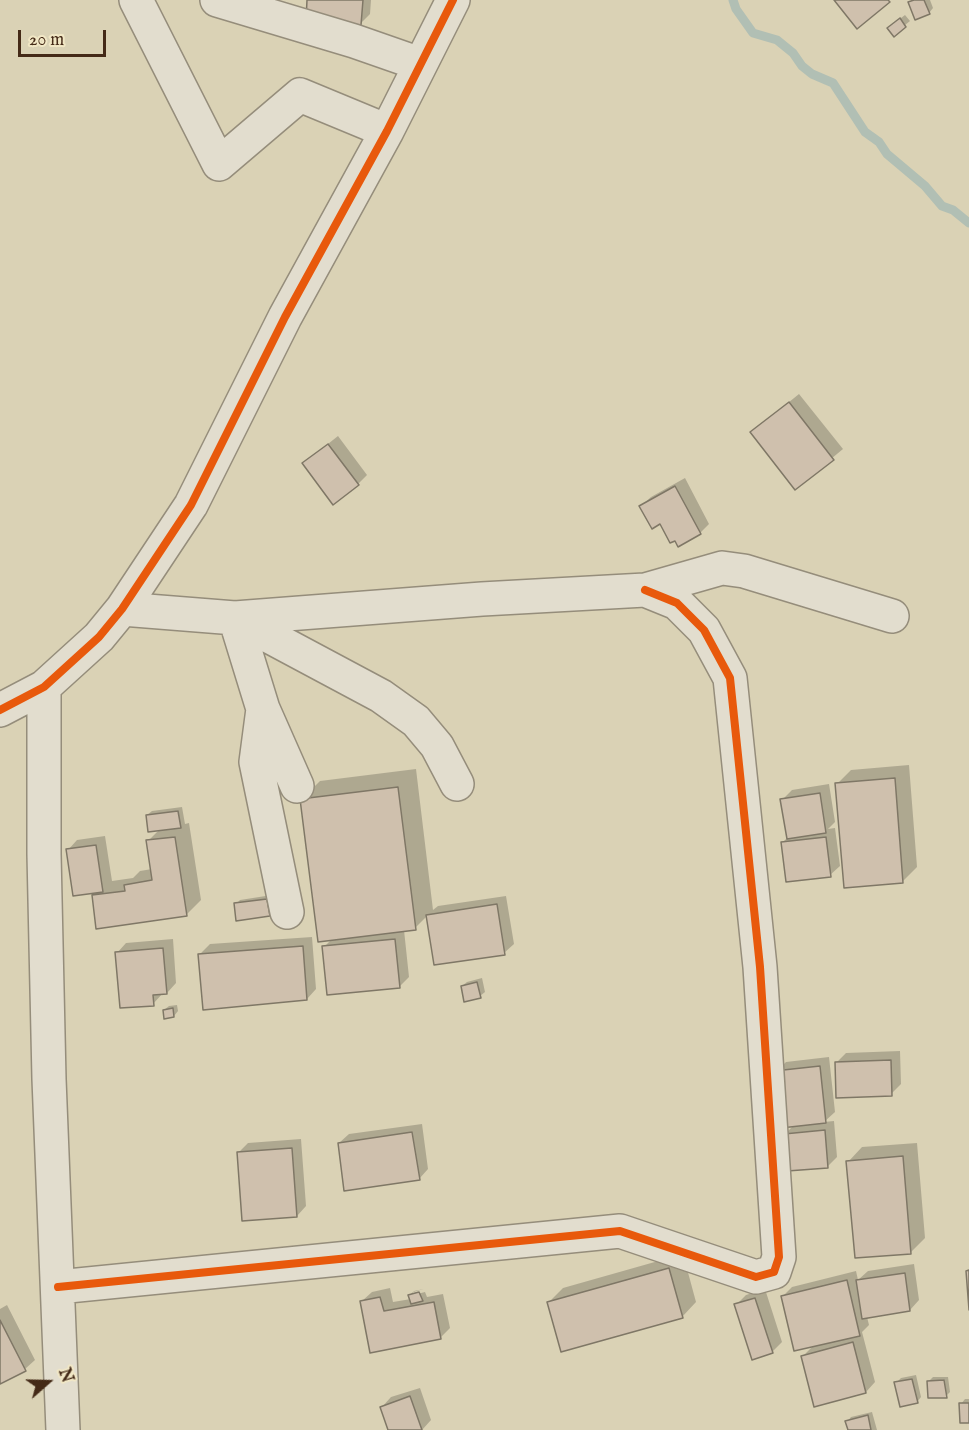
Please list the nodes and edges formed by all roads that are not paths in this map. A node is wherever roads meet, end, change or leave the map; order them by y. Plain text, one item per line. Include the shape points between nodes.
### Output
1 (136, 0) edge
2 (217, 0) edge
3 (453, 0) edge
4 (420, 64) junction
5 (387, 131) junction
6 (645, 590) junction
7 (122, 609) junction
8 (892, 616) dead end
9 (235, 618) junction
10 (44, 687) junction
11 (262, 709) junction
12 (0, 710) edge
13 (457, 784) dead end
14 (297, 786) dead end
15 (287, 912) dead end
16 (58, 1287) junction
17 (63, 1430) edge

1 - 5 street via 219,164 300,95
2 - 4 street
3 - 4 street
4 - 5 street
5 - 7 street via 285,317 191,505
6 - 8 street via 723,568
6 - 9 street
6 - 16 street via 677,603 704,630 730,678 760,967 779,1257 774,1272 756,1277 620,1231
7 - 9 street
7 - 10 street via 99,637
9 - 11 street
9 - 13 street via 371,691 416,721 437,746
10 - 12 street
10 - 16 street via 48,1068
11 - 14 street
11 - 15 street via 256,762
16 - 17 street

